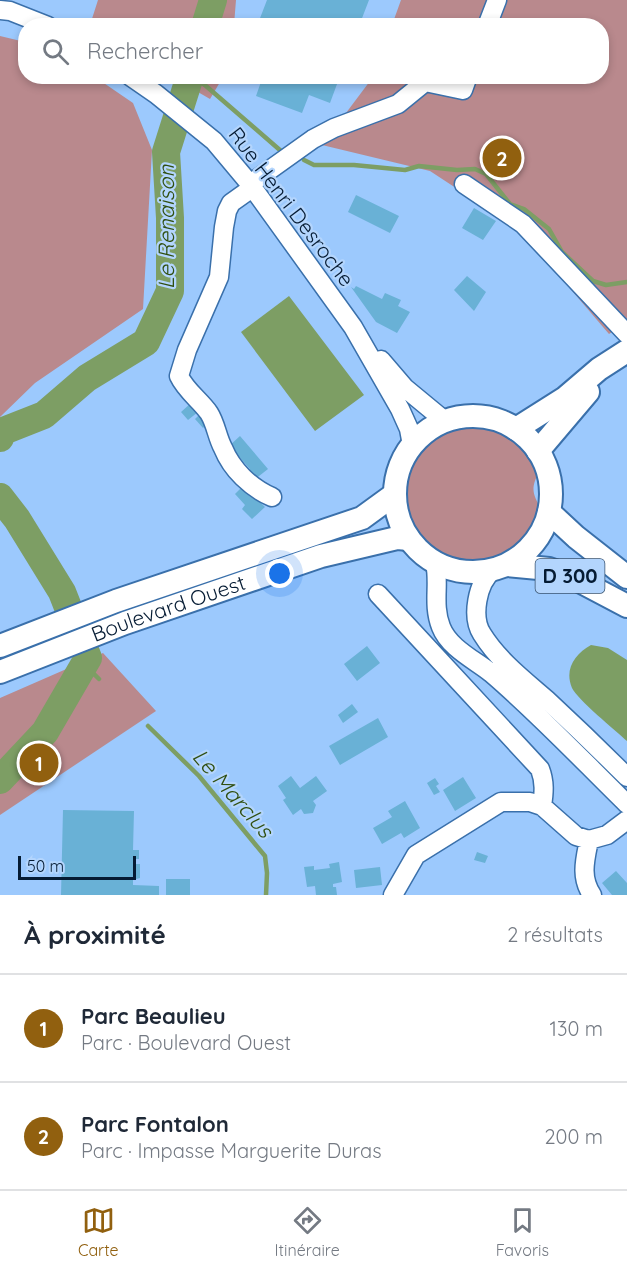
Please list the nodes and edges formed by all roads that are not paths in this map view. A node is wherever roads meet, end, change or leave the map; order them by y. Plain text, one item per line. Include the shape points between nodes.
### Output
1 (497, 0) edge
2 (0, 10) edge
3 (28, 18) edge
4 (491, 18) edge
5 (142, 84) edge
6 (423, 84) edge
7 (434, 84) edge
8 (465, 84) edge
9 (464, 184) dead end
10 (251, 186) junction
11 (353, 327) junction
12 (627, 334) edge
13 (627, 352) edge
14 (445, 421) junction
15 (516, 429) junction
16 (412, 445) junction
17 (538, 451) junction
18 (395, 494) junction
19 (272, 497) dead end
20 (549, 512) junction
21 (409, 539) junction
22 (435, 563) junction
23 (500, 568) junction
24 (627, 577) edge
25 (378, 594) dead end
26 (627, 606) edge
27 (0, 646) edge
28 (0, 672) edge
29 (627, 777) edge
30 (627, 804) edge
31 (542, 806) junction
32 (627, 820) edge
33 (589, 840) junction
34 (393, 895) edge
35 (592, 895) edge

1 - 4 street
2 - 3 street
5 - 10 street, Rue Henri Desroche via 214,141
6 - 10 street via 398,104 313,139
7 - 8 street via 463,90
9 - 12 street via 523,224
10 - 11 street, Rue Henri Desroche
10 - 19 street via 227,211 219,277 179,376 208,412 232,463 251,486
11 - 14 street, Rue Henri Desroche via 405,388
11 - 16 street, Rue Henri Desroche via 400,409 410,429
13 - 15 main road
13 - 17 main road
14 - 15 main road via 482,416
14 - 16 main road
15 - 17 main road
16 - 18 main road via 397,477
17 - 20 main road via 550,480
18 - 21 main road via 398,518
18 - 27 main road, Boulevard Ouest via 362,518 95,609
20 - 23 main road via 530,549
20 - 24 main road, D 300
21 - 22 main road
21 - 28 main road, Boulevard Ouest via 397,538 321,556 103,631
22 - 23 main road via 464,572
22 - 30 street via 435,599 441,628 450,640 490,672
23 - 26 main road, D 300 via 549,569
23 - 29 street via 488,575 481,590 476,615 481,633 506,663
25 - 31 street via 540,769 544,778
31 - 33 street via 576,836
31 - 34 street via 501,802 416,855
32 - 33 street via 607,835
33 - 35 street via 583,872

